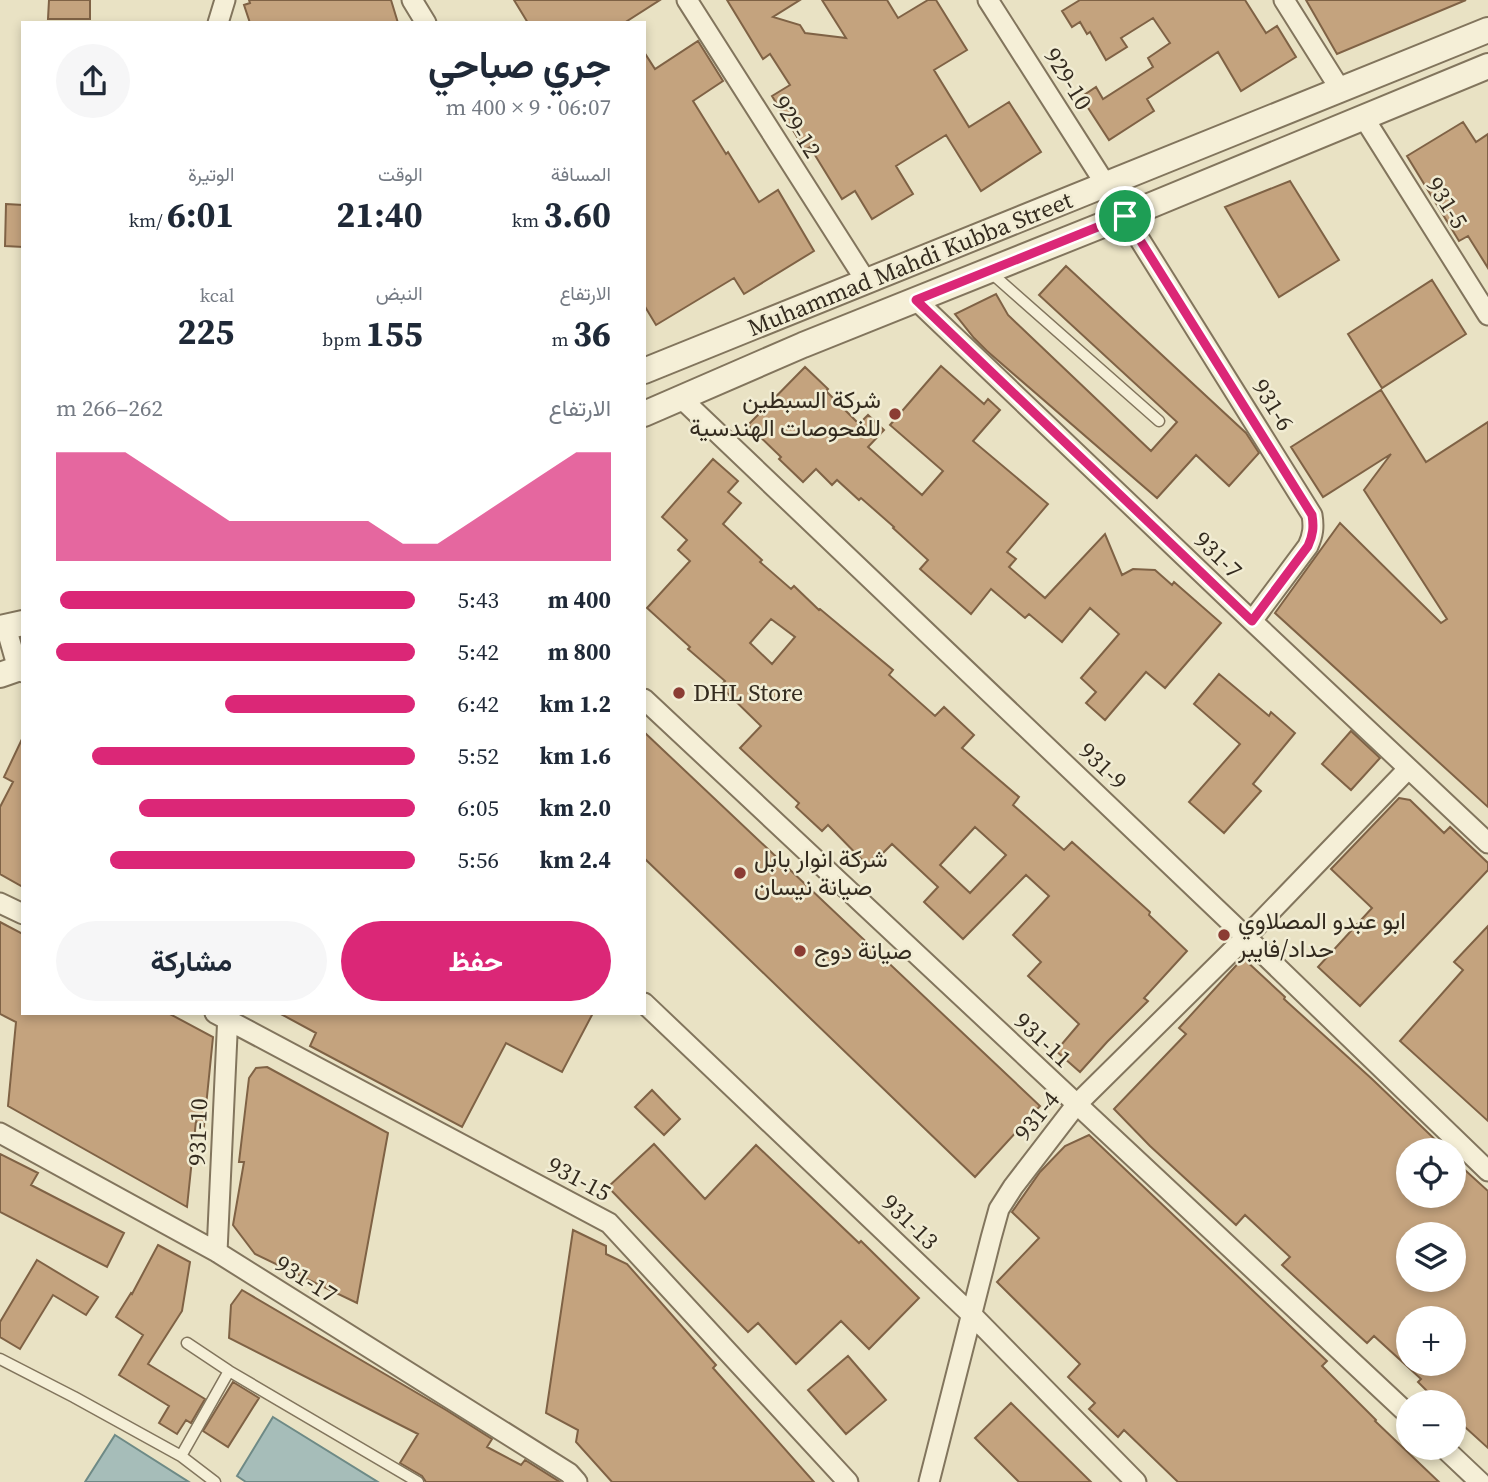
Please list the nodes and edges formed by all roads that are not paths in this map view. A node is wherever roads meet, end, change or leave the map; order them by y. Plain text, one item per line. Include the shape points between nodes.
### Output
1 (225, 0) edge
2 (412, 0) edge
3 (687, 0) edge
4 (988, 0) edge
5 (1284, 0) edge
6 (219, 21) edge
7 (425, 21) edge
8 (1488, 30) edge
9 (1488, 66) edge
10 (1340, 89) junction
11 (1364, 118) junction
12 (1105, 185) junction
13 (1125, 216) junction
14 (988, 271) junction
15 (866, 281) junction
16 (916, 300) junction
17 (798, 308) junction
18 (1488, 316) edge
19 (803, 345) junction
20 (646, 370) edge
21 (682, 398) junction
22 (646, 413) edge
23 (1159, 421) dead end
24 (1252, 621) junction
25 (10, 626) edge
26 (16, 671) edge
27 (646, 701) edge
28 (1408, 769) junction
29 (1488, 843) edge
30 (0, 902) edge
31 (21, 913) edge
32 (1246, 937) junction
33 (646, 1005) edge
34 (223, 1015) edge
35 (1076, 1105) junction
36 (0, 1133) edge
37 (1488, 1171) edge
38 (217, 1252) junction
39 (972, 1315) junction
40 (187, 1343) dead end
41 (0, 1360) edge
42 (229, 1371) junction
43 (1396, 1403) edge
44 (181, 1456) junction
45 (1457, 1460) edge
46 (215, 1482) edge
47 (418, 1482) edge
48 (577, 1482) edge
49 (848, 1482) edge
50 (929, 1482) edge
51 (1136, 1482) edge
52 (1480, 1482) edge

1 - 6 street
2 - 7 street
3 - 15 street, 929-12
4 - 12 street, 929-10
5 - 10 street
8 - 10 street, Muhammad Mahdi Kubba Street
9 - 11 street, Muhammad Mahdi Kubba Street
10 - 12 street, Muhammad Mahdi Kubba Street
11 - 13 street, Muhammad Mahdi Kubba Street
11 - 18 street, 931-5
12 - 15 street, Muhammad Mahdi Kubba Street
13 - 14 street, Muhammad Mahdi Kubba Street
13 - 24 street, 931-6 via 1312,515 1313,536 1308,546
14 - 16 street, Muhammad Mahdi Kubba Street
14 - 23 lane
15 - 17 street, Muhammad Mahdi Kubba Street
16 - 19 street, Muhammad Mahdi Kubba Street
16 - 24 street, 931-7
17 - 19 street
17 - 20 street, Muhammad Mahdi Kubba Street
19 - 21 street, Muhammad Mahdi Kubba Street
21 - 22 street, Muhammad Mahdi Kubba Street
21 - 32 street, 931-9
24 - 28 street, 931-7
25 - 26 street
27 - 35 street, 931-11
28 - 29 street, 931-7
28 - 32 street, 931-4
30 - 31 street
32 - 35 street, 931-4
32 - 37 street, 931-9
33 - 39 street, 931-13
34 - 38 street, 931-10
34 - 49 street, 931-15 via 609,1223
35 - 39 street, 931-4 via 999,1209
35 - 43 street, 931-11
36 - 38 street, 931-17
38 - 48 street, 931-17
39 - 50 street, 931-4
39 - 51 street, 931-13
40 - 42 lane
41 - 44 lane
42 - 44 lane
42 - 47 lane
44 - 46 lane
45 - 52 street

